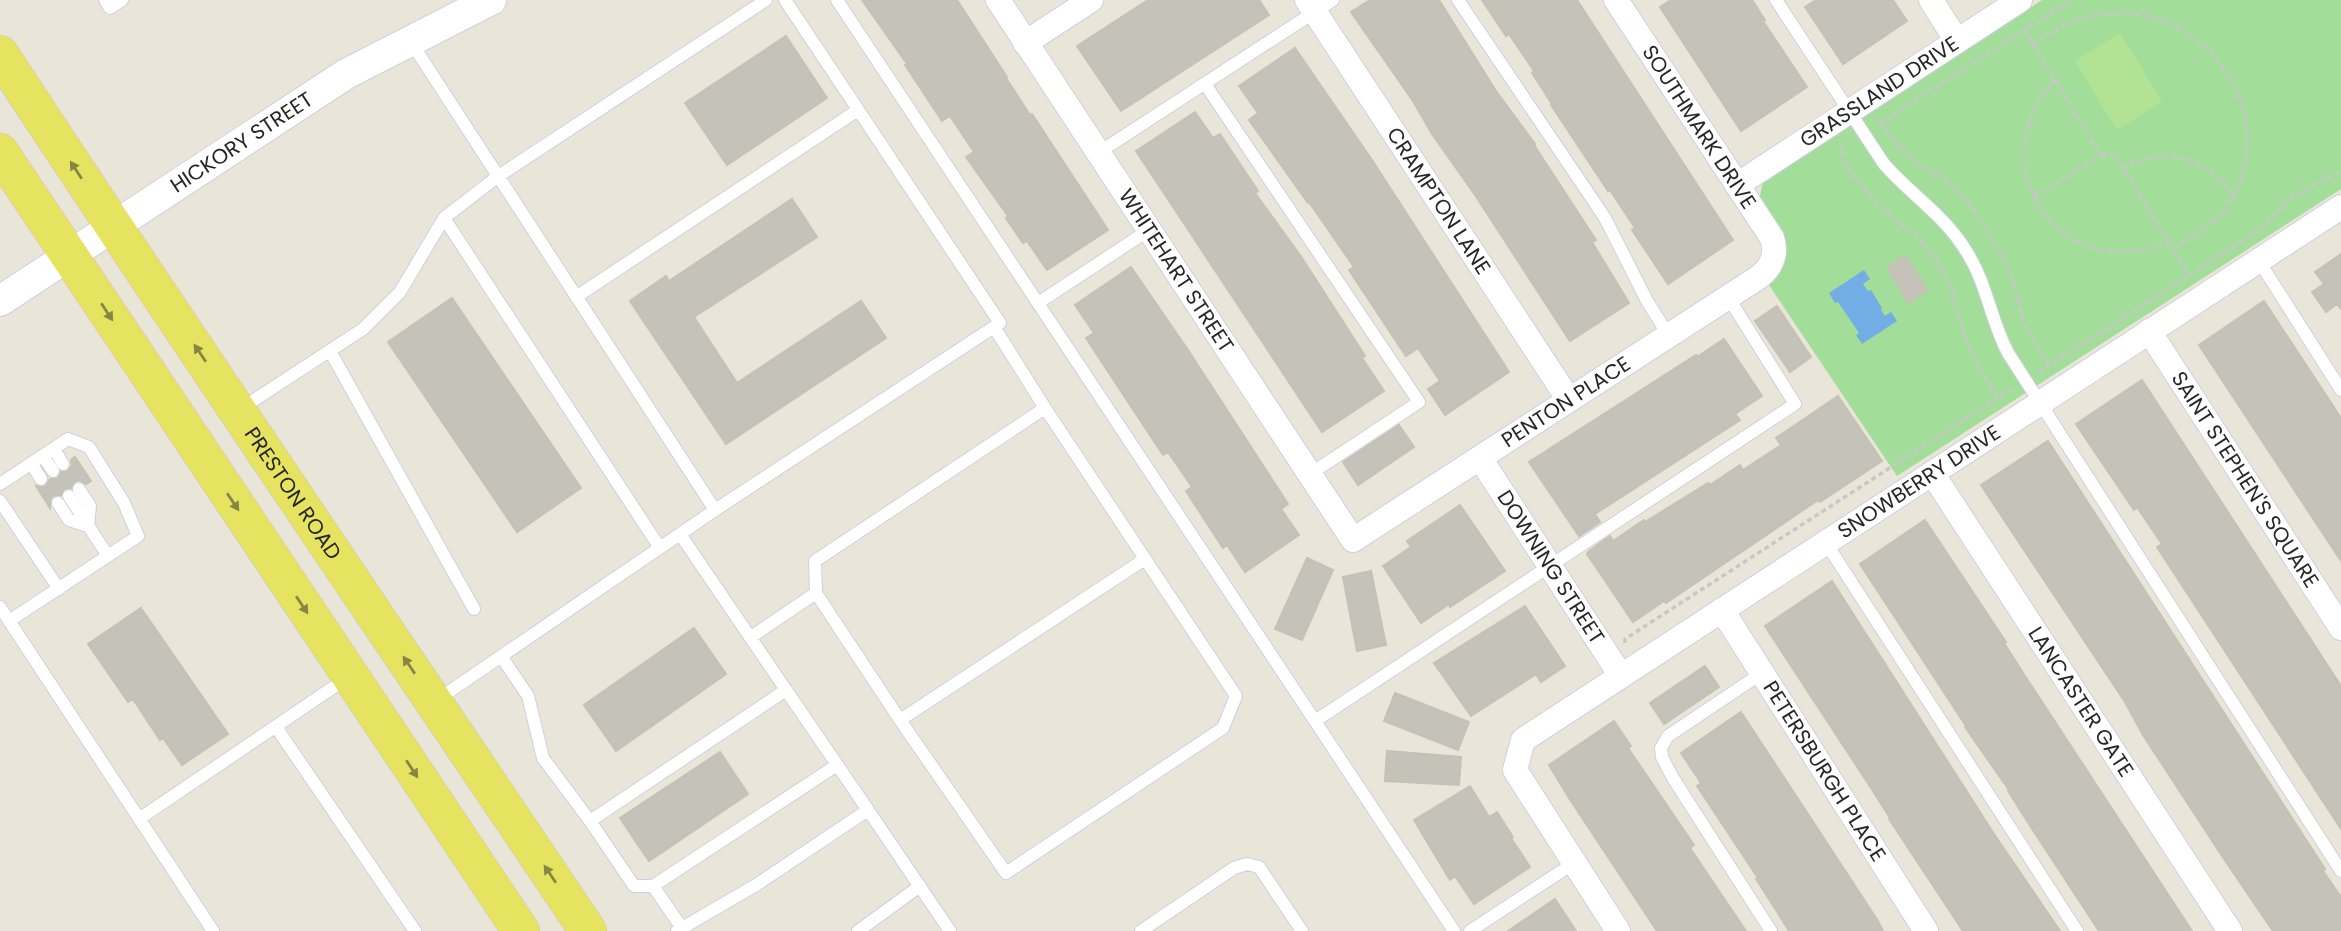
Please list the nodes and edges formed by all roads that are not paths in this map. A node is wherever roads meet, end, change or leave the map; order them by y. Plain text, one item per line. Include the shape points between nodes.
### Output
1 (105, 0) edge
2 (122, 0) edge
3 (491, 0) edge
4 (766, 0) edge
5 (785, 0) edge
6 (837, 0) edge
7 (998, 0) edge
8 (1091, 0) edge
9 (1458, 0) edge
10 (1616, 0) edge
11 (1776, 0) edge
12 (1931, 0) edge
13 (2020, 0) edge
14 (1318, 4) edge
15 (1958, 41) junction
16 (411, 42) junction
17 (1026, 43) junction
18 (0, 54) edge
19 (1205, 84) junction
20 (858, 110) junction
21 (1849, 112) junction
22 (0, 152) edge
23 (1098, 153) junction
24 (497, 177) junction
25 (1737, 185) junction
26 (2341, 207) edge
27 (444, 218) junction
28 (113, 227) junction
29 (1149, 230) junction
30 (69, 255) junction
31 (1773, 258) joint
32 (2259, 261) junction
33 (576, 297) junction
34 (1728, 297) junction
35 (0, 301) edge
36 (1038, 303) junction
37 (994, 327) junction
38 (2150, 331) junction
39 (1669, 335) junction
40 (330, 351) junction
41 (2341, 390) edge
42 (1569, 400) junction
43 (2040, 402) junction
44 (1045, 408) junction
45 (238, 410) junction
46 (48, 453) junction
47 (1480, 457) junction
48 (32, 463) junction
49 (58, 468) dead end
50 (1932, 473) junction
51 (1310, 474) junction
52 (41, 479) dead end
53 (0, 484) edge
54 (69, 496) dead end
55 (0, 501) edge
56 (715, 510) junction
57 (680, 534) junction
58 (1353, 540) joint
59 (1826, 542) junction
60 (660, 548) junction
61 (108, 556) junction
62 (1145, 559) junction
63 (1549, 566) junction
64 (59, 589) junction
65 (816, 593) junction
66 (0, 607) edge
67 (474, 608) dead end
68 (1722, 610) junction
69 (9, 621) junction
70 (2341, 628) edge
71 (751, 637) junction
72 (501, 656) junction
73 (1762, 673) junction
74 (1621, 676) junction
75 (350, 677) junction
76 (786, 690) junction
77 (434, 702) junction
78 (900, 720) junction
79 (1315, 721) junction
80 (276, 727) junction
81 (837, 765) junction
82 (868, 810) junction
83 (139, 819) junction
84 (590, 821) junction
85 (1574, 863) junction
86 (2341, 871) edge
87 (653, 886) junction
88 (920, 886) junction
89 (681, 930) edge
90 (213, 931) edge
91 (415, 931) edge
92 (521, 931) edge
93 (588, 931) edge
94 (858, 931) edge
95 (950, 931) edge
96 (1141, 931) edge
97 (1302, 931) edge
98 (1454, 931) edge
99 (1470, 931) edge
100 (1618, 931) edge
101 (1770, 931) edge
102 (1926, 931) edge
103 (2077, 931) edge
104 (2230, 931) edge

1 - 2 lane via 110,8
3 - 16 street, HICKORY STREET
4 - 24 lane
5 - 20 lane
6 - 36 lane
7 - 17 street, WHITEHART STREET
8 - 17 street
9 - 39 lane via 1605,218
10 - 25 street, SOUTHMARK DRIVE
11 - 21 lane
12 - 15 street
13 - 15 street, GRASSLAND DRIVE
14 - 19 lane
14 - 42 street, CRAMPTON LANE
15 - 21 street, GRASSLAND DRIVE
16 - 24 lane
16 - 28 street, HICKORY STREET via 346,74
17 - 23 street, WHITEHART STREET
28 -> 18 main road, PRESTON ROAD
19 - 23 lane
19 - 51 lane via 1419,402
20 - 33 lane
20 - 37 lane via 1000,323
21 - 25 street, GRASSLAND DRIVE
21 - 43 lane via 1891,172 1954,233 1980,276 2001,340
22 - 30 main road
23 - 29 street, WHITEHART STREET
24 - 27 lane
24 - 33 lane
25 - 31 street, SOUTHMARK DRIVE via 1772,238
26 - 32 street, SNOWBERRY DRIVE
27 - 40 lane via 400,292 363,329
27 - 60 lane
28 - 30 street, HICKORY STREET
45 -> 28 main road, PRESTON ROAD
29 - 36 lane
29 - 51 street, WHITEHART STREET
30 - 35 street, HICKORY STREET
30 -> 75 main road
31 - 34 street, PENTON PLACE via 1761,276
32 - 38 street, SNOWBERRY DRIVE
32 - 41 lane
33 - 56 lane
34 - 39 street, PENTON PLACE
34 - 63 lane via 1795,404
36 - 79 lane
37 - 44 lane
37 - 56 lane
38 - 43 street, SNOWBERRY DRIVE
38 - 70 street, SAINT STEPHEN'S SQUARE
39 - 42 street, PENTON PLACE
40 - 45 lane
40 - 67 lane
42 - 47 street, PENTON PLACE
43 - 50 street, SNOWBERRY DRIVE
43 - 86 lane
44 - 62 lane
44 - 65 lane via 815,561
77 -> 45 main road, PRESTON ROAD
46 - 48 lane
46 - 49 lane
46 - 61 lane via 68,439 89,447 124,503 138,537
47 - 58 street, PENTON PLACE
47 - 63 street, DOWNING STREET
48 - 52 lane
48 - 53 lane
50 - 59 street, SNOWBERRY DRIVE
50 - 104 street, LANCASTER GATE
51 - 58 street, WHITEHART STREET
54 - 61 lane
55 - 64 lane
56 - 57 lane
57 - 60 lane
57 - 71 lane
59 - 68 street, SNOWBERRY DRIVE
59 - 103 lane
60 - 72 lane
61 - 64 lane
62 - 78 lane
62 - 78 lane via 1236,696 1223,728 1006,873
63 - 74 street, DOWNING STREET
63 - 79 lane
64 - 69 lane
65 - 71 lane
65 - 78 lane
66 - 69 lane
68 - 73 street, PETERSBURGH PLACE
68 - 74 street, SNOWBERRY DRIVE
69 - 83 lane
71 - 76 lane
72 - 77 lane
72 - 84 lane via 528,696 544,758
73 - 101 lane via 1668,736 1661,748 1672,778
73 - 102 street, PETERSBURGH PLACE
74 - 85 street, SNOWBERRY DRIVE via 1522,740 1515,770
75 - 80 lane
75 -> 92 main road
76 - 81 lane
76 - 84 lane
93 -> 77 main road, PRESTON ROAD
79 - 98 lane
80 - 83 lane
80 - 91 lane
81 - 82 lane
81 - 87 lane
82 - 88 lane
82 - 89 lane
83 - 90 lane
84 - 87 lane via 634,886
85 - 99 lane
85 - 100 street
87 - 89 lane
88 - 94 lane
88 - 95 lane
96 - 97 lane via 1234,868 1247,864 1259,867

